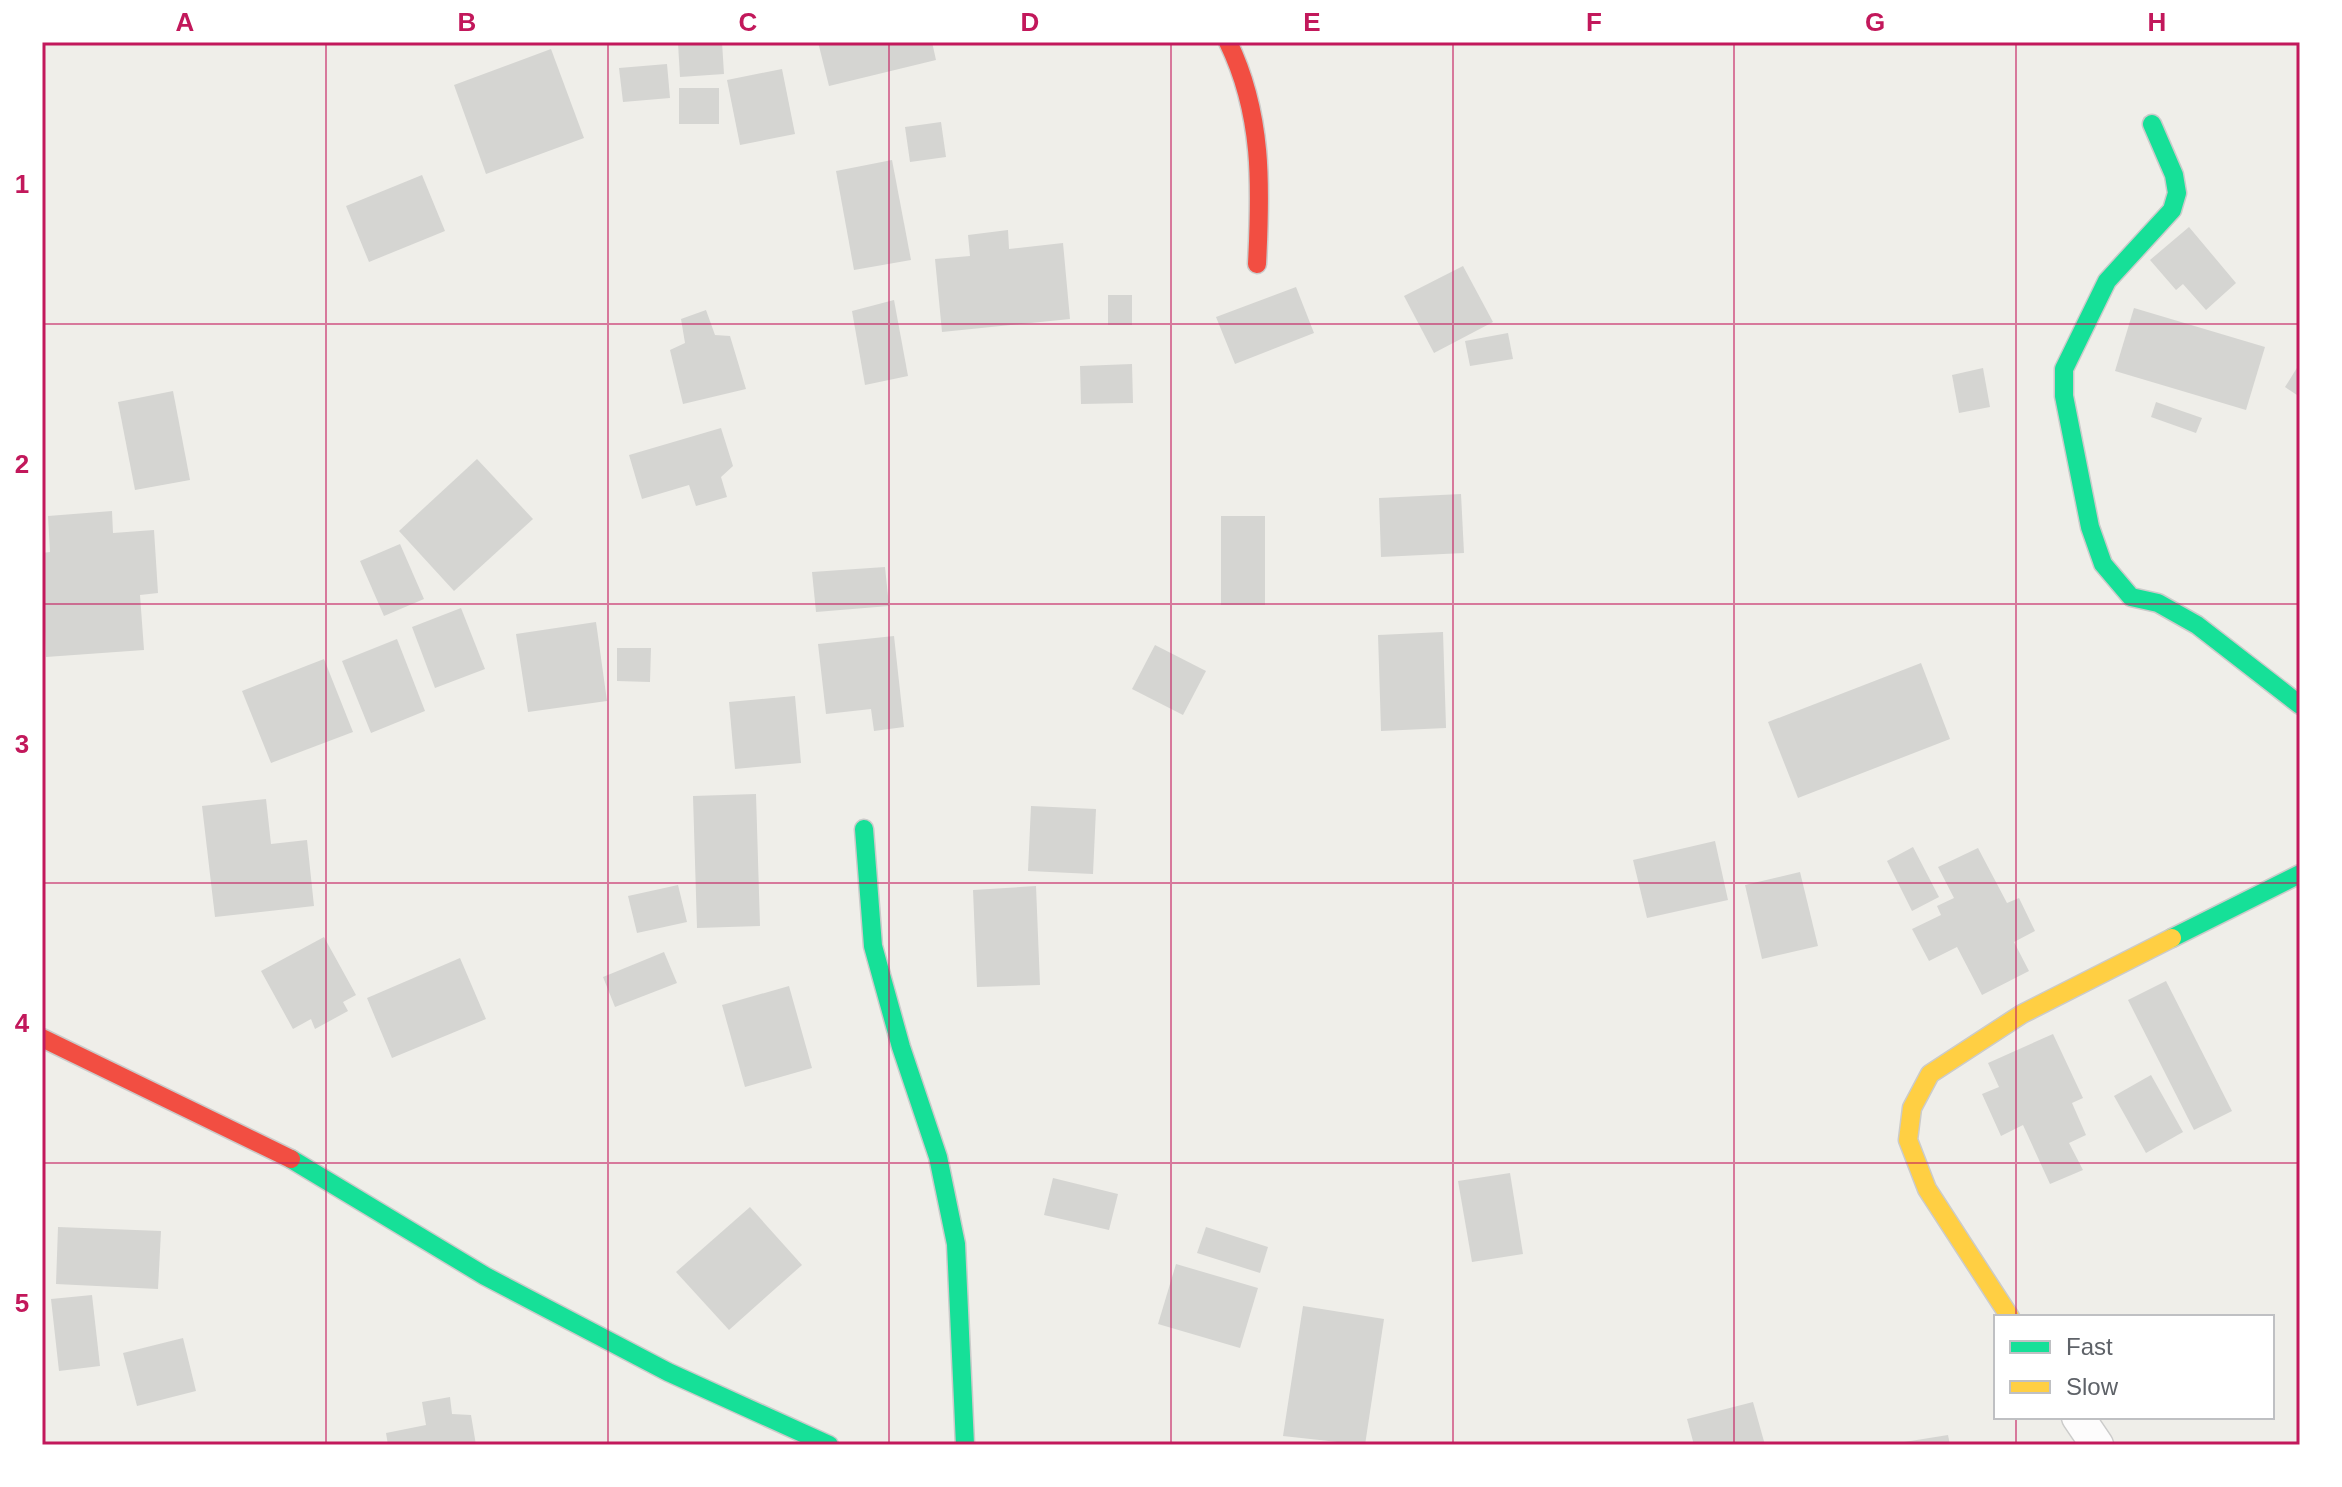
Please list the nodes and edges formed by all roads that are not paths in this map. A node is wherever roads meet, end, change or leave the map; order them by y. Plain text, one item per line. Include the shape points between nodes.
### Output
1 (1228, 42) edge
2 (2152, 124) dead end
3 (1257, 264) dead end
4 (2300, 705) edge
5 (864, 829) dead end
6 (2300, 874) edge
7 (42, 1038) edge
8 (2009, 1315) edge
9 (2079, 1419) edge
10 (829, 1445) edge
11 (965, 1445) edge
12 (2097, 1445) edge

1 - 3 street via 1251,92 1260,147
2 - 4 street via 2174,175 2177,193 2172,210 2107,281 2064,369 2064,396 2090,527 2103,564 2131,597 2158,603 2197,625
5 - 11 street via 873,946 938,1157 956,1244
6 - 8 street via 2022,1014 1930,1074 1912,1108 1908,1140 1927,1189
7 - 10 street via 264,1143 485,1276 668,1372
9 - 12 street

